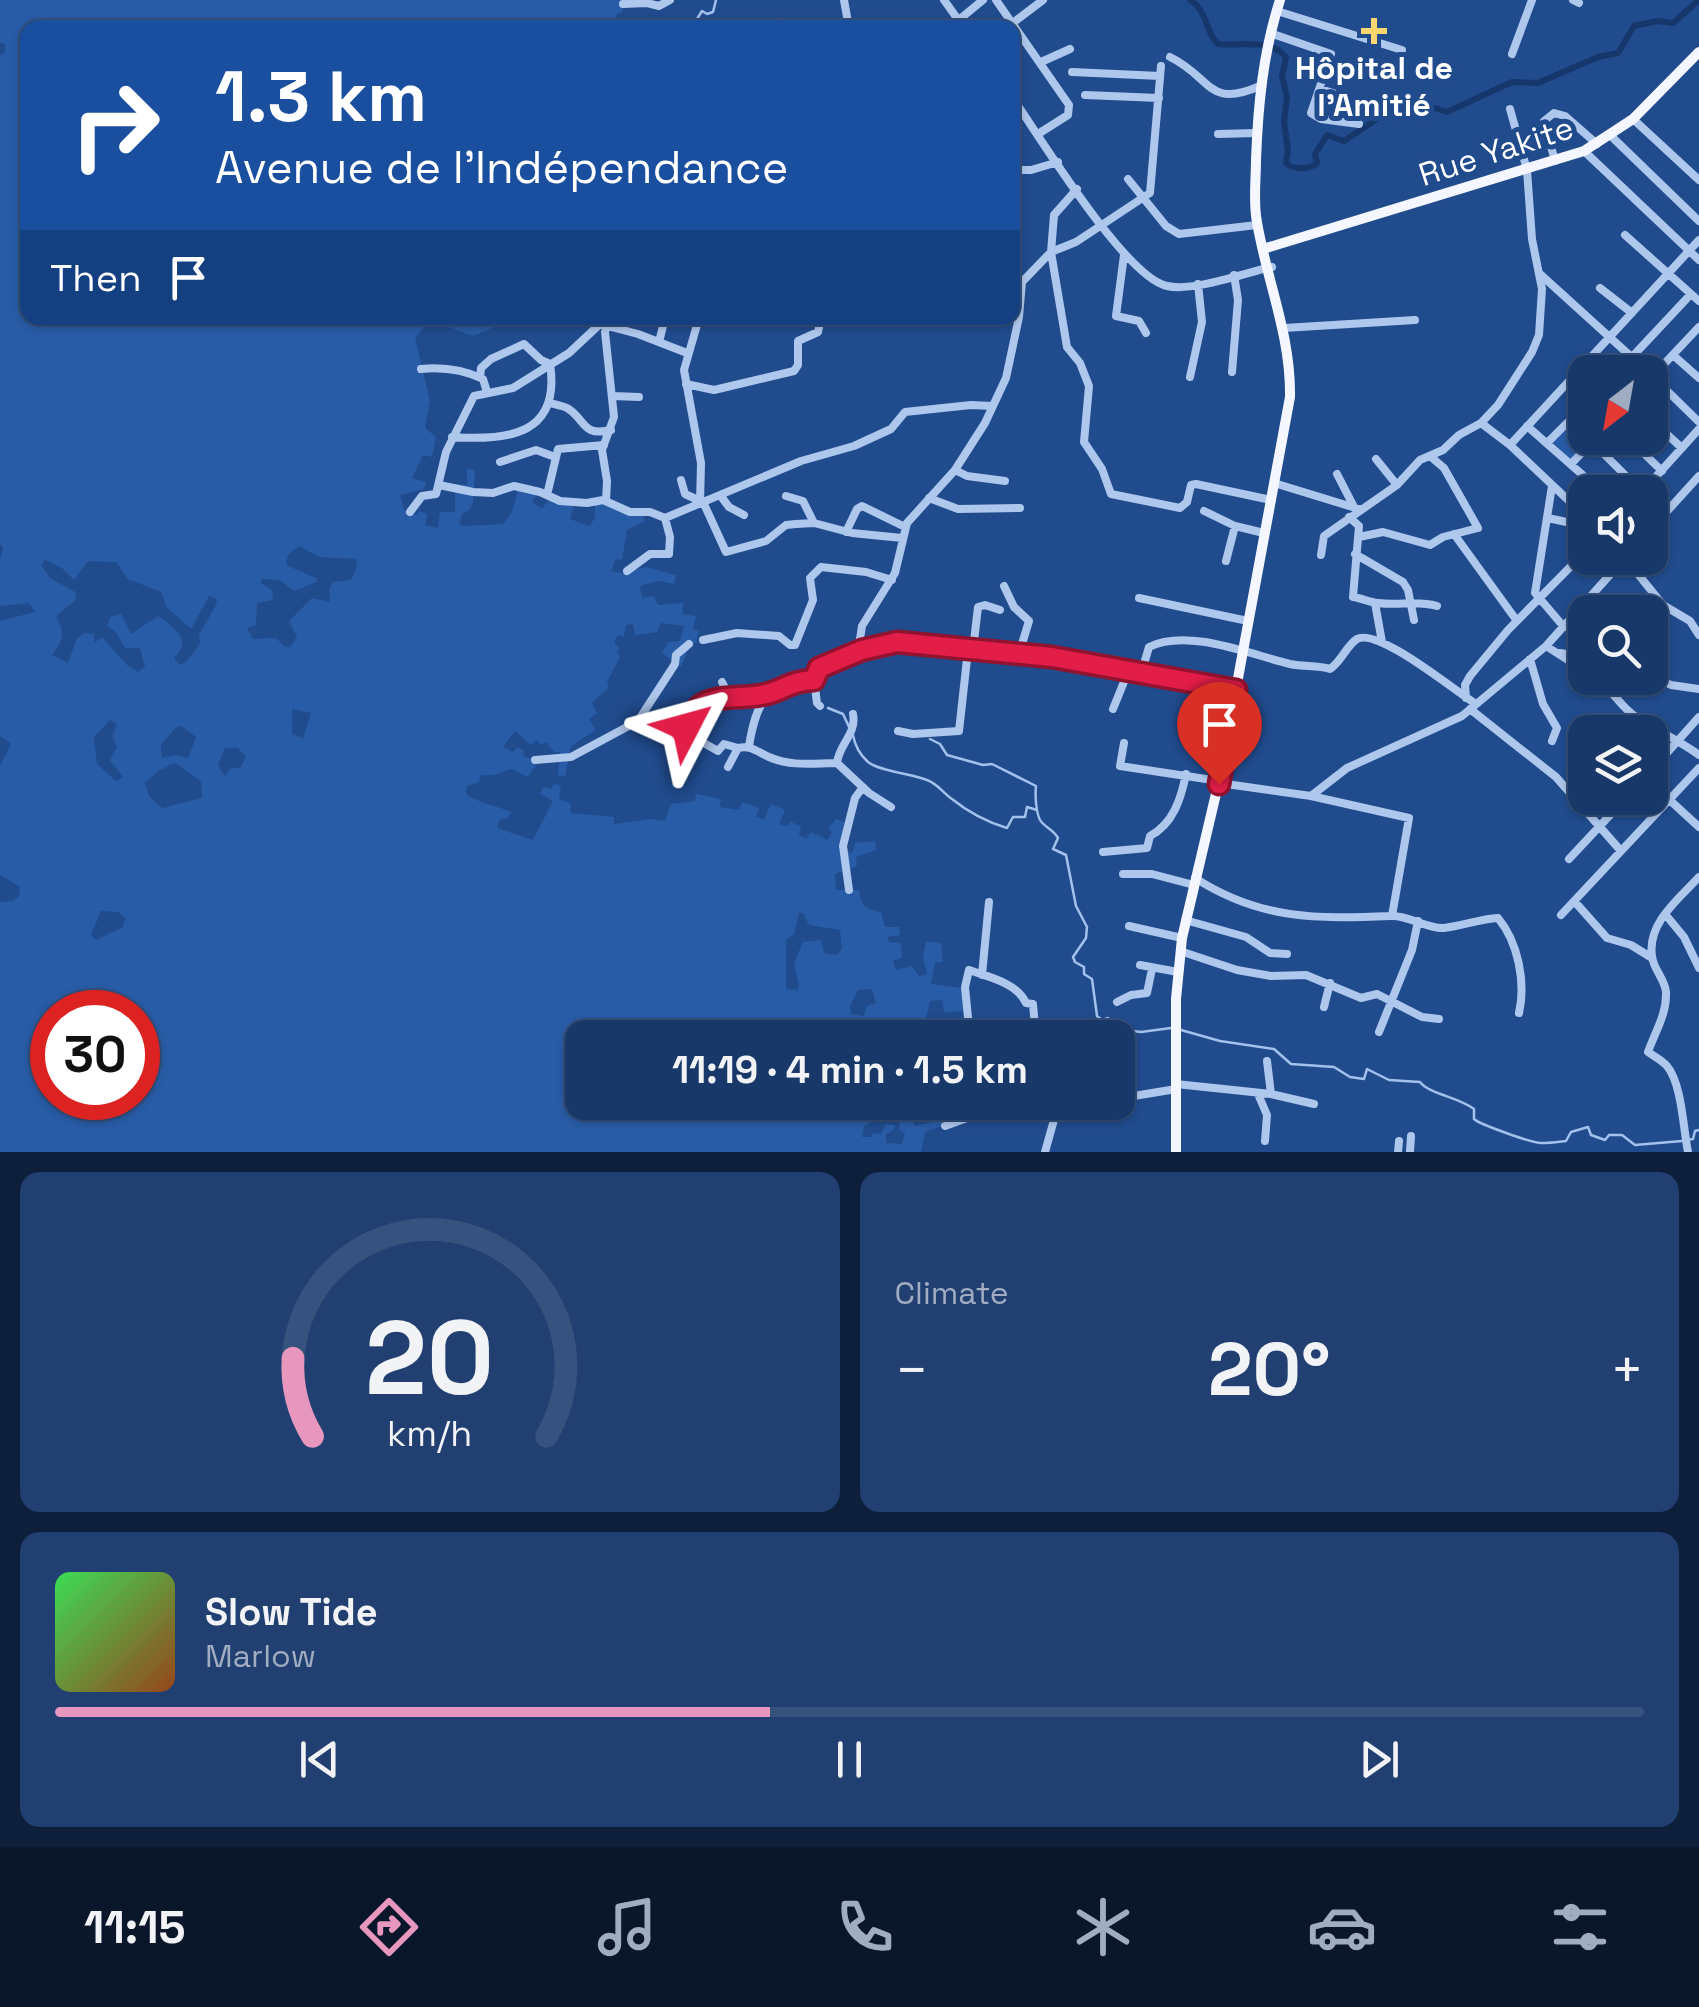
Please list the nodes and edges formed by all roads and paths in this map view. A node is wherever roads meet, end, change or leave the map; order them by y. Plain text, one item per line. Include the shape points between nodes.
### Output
1 (670, 0) edge
2 (983, 0) edge
3 (1043, 0) edge
4 (1532, 0) edge
5 (623, 4) dead end
6 (1278, 5) edge
7 (966, 20) edge
8 (1017, 20) edge
9 (1338, 30) junction
10 (1020, 37) edge
11 (1267, 41) junction
12 (1070, 48) dead end
13 (1402, 50) dead end
14 (1699, 52) edge
15 (1331, 54) junction
16 (1512, 54) dead end
17 (1170, 57) dead end
18 (1040, 62) junction
19 (1689, 62) junction
20 (1161, 66) dead end
21 (1072, 72) dead end
22 (1699, 72) edge
23 (1160, 76) junction
24 (1260, 86) junction
25 (1320, 88) junction
26 (1085, 95) dead end
27 (1343, 96) dead end
28 (1158, 98) junction
29 (1020, 109) edge
30 (1510, 109) dead end
31 (1023, 113) junction
32 (1020, 114) edge
33 (1633, 118) junction
34 (1359, 124) dead end
35 (1257, 133) junction
36 (1038, 134) junction
37 (1218, 134) dead end
38 (1611, 136) junction
39 (1597, 144) junction
40 (1584, 151) junction
41 (1555, 161) junction
42 (1058, 162) junction
43 (1020, 170) edge
44 (1527, 170) junction
45 (1128, 179) dead end
46 (1699, 180) edge
47 (1077, 189) junction
48 (1142, 198) junction
49 (1256, 201) junction
50 (1699, 221) edge
51 (1102, 224) junction
52 (1257, 225) junction
53 (1625, 235) dead end
54 (1699, 240) edge
55 (1267, 245) junction
56 (1689, 250) junction
57 (1050, 252) junction
58 (1124, 255) junction
59 (1699, 260) edge
60 (1270, 267) junction
61 (1540, 274) junction
62 (1668, 274) junction
63 (1234, 275) junction
64 (1198, 284) junction
65 (1600, 288) dead end
66 (1020, 291) edge
67 (1690, 294) junction
68 (1699, 302) edge
69 (1632, 313) junction
70 (1415, 320) dead end
71 (598, 325) edge
72 (608, 325) edge
73 (621, 325) edge
74 (663, 325) edge
75 (697, 325) edge
76 (820, 325) edge
77 (1014, 325) edge
78 (1284, 328) junction
79 (1146, 333) dead end
80 (1697, 334) edge
81 (1610, 336) junction
82 (659, 342) junction
83 (687, 353) junction
84 (1592, 355) edge
85 (1630, 355) edge
86 (1634, 355) edge
87 (1673, 355) junction
88 (1668, 360) edge
89 (550, 364) junction
90 (421, 369) dead end
91 (1232, 372) dead end
92 (480, 377) junction
93 (1190, 377) dead end
94 (1699, 378) edge
95 (1568, 381) edge
96 (686, 384) junction
97 (487, 392) junction
98 (1668, 394) edge
99 (612, 396) junction
100 (639, 397) dead end
101 (549, 403) junction
102 (993, 406) junction
103 (1568, 422) edge
104 (1481, 423) junction
105 (1528, 426) junction
106 (1699, 426) edge
107 (611, 430) junction
108 (1668, 435) edge
109 (452, 437) junction
110 (1547, 443) junction
111 (1510, 444) junction
112 (604, 445) junction
113 (1682, 448) junction
114 (1580, 455) edge
115 (1608, 455) edge
116 (1646, 455) edge
117 (1430, 456) junction
118 (556, 457) junction
119 (1376, 460) dead end
120 (500, 462) dead end
121 (1571, 464) junction
122 (955, 470) junction
123 (1662, 471) junction
124 (1337, 474) dead end
125 (1583, 475) edge
126 (1626, 475) edge
127 (1658, 475) edge
128 (1699, 476) edge
129 (681, 480) dead end
130 (1006, 481) dead end
131 (439, 484) junction
132 (1274, 484) junction
133 (1397, 485) junction
134 (1552, 486) junction
135 (1688, 488) junction
136 (720, 494) junction
137 (547, 495) junction
138 (786, 496) dead end
139 (929, 498) junction
140 (1699, 498) edge
141 (1270, 500) junction
142 (606, 501) junction
143 (1568, 501) edge
144 (700, 502) junction
145 (1020, 508) dead end
146 (1356, 508) junction
147 (1668, 510) edge
148 (1204, 511) dead end
149 (410, 512) dead end
150 (744, 516) dead end
151 (1349, 517) junction
152 (666, 518) junction
153 (1548, 518) junction
154 (1568, 522) edge
155 (814, 523) junction
156 (1235, 526) junction
157 (906, 527) junction
158 (846, 532) junction
159 (1264, 533) junction
160 (1454, 534) junction
161 (1359, 537) junction
162 (902, 538) junction
163 (1355, 554) junction
164 (1322, 555) dead end
165 (1226, 560) dead end
166 (1568, 569) edge
167 (627, 571) dead end
168 (1639, 575) edge
169 (1608, 576) edge
170 (892, 580) junction
171 (1004, 586) dead end
172 (1139, 598) dead end
173 (1539, 599) junction
174 (1410, 602) junction
175 (1375, 603) junction
176 (1437, 606) dead end
177 (1000, 610) dead end
178 (1699, 610) edge
179 (1414, 620) dead end
180 (1248, 621) junction
181 (1517, 621) junction
182 (1690, 621) junction
183 (1564, 627) junction
184 (1699, 636) edge
185 (703, 640) dead end
186 (1382, 642) junction
187 (690, 644) dead end
188 (1546, 646) junction
189 (970, 650) junction
190 (1242, 651) junction
191 (858, 652) junction
192 (1556, 653) junction
193 (1019, 654) junction
194 (1568, 655) edge
195 (1530, 659) junction
196 (1568, 660) edge
197 (1128, 672) junction
198 (1142, 674) junction
199 (814, 680) junction
200 (722, 682) dead end
201 (1668, 683) edge
202 (1699, 688) edge
203 (1236, 690) junction
204 (765, 694) junction
205 (1615, 695) edge
206 (729, 696) junction
207 (1466, 698) junction
208 (820, 706) dead end
209 (1473, 707) junction
210 (1113, 709) dead end
211 (853, 714) dead end
212 (1699, 717) edge
213 (642, 718) junction
214 (679, 729) junction
215 (898, 731) dead end
216 (1552, 740) dead end
217 (1679, 740) junction
218 (1124, 743) dead end
219 (749, 746) junction
220 (738, 748) junction
221 (1668, 752) edge
222 (1699, 755) edge
223 (535, 760) dead end
224 (837, 763) junction
225 (728, 766) dead end
226 (1699, 768) edge
227 (1186, 774) junction
228 (1219, 782) junction
229 (864, 787) junction
230 (1311, 796) junction
231 (1670, 801) junction
232 (891, 807) dead end
233 (1610, 815) edge
234 (1598, 827) junction
235 (1699, 827) edge
236 (1621, 851) junction
237 (1103, 852) dead end
238 (1569, 858) dead end
239 (1123, 874) dead end
240 (1699, 877) edge
241 (1194, 882) junction
242 (850, 890) dead end
243 (989, 902) dead end
244 (1575, 902) junction
245 (1665, 914) junction
246 (1561, 915) dead end
247 (1392, 916) junction
248 (1185, 920) junction
249 (1418, 921) junction
250 (1129, 926) dead end
251 (1181, 944) junction
252 (1288, 954) dead end
253 (1652, 958) junction
254 (1140, 965) dead end
255 (1699, 968) edge
256 (1152, 969) junction
257 (1178, 972) junction
258 (982, 975) junction
259 (1330, 983) junction
260 (1117, 1002) dead end
261 (1390, 1002) junction
262 (1324, 1007) dead end
263 (1519, 1012) dead end
264 (969, 1020) edge
265 (1034, 1020) edge
266 (1439, 1020) dead end
267 (1379, 1032) dead end
268 (1267, 1061) dead end
269 (1176, 1086) junction
270 (1258, 1094) junction
271 (1270, 1094) junction
272 (1135, 1096) edge
273 (1314, 1104) dead end
274 (960, 1120) edge
275 (1054, 1120) edge
276 (945, 1126) dead end
277 (1411, 1136) dead end
278 (1399, 1141) dead end
279 (1265, 1142) dead end
280 (1046, 1152) edge
281 (1176, 1152) edge
282 (1398, 1152) edge
283 (1410, 1152) edge
284 (1688, 1152) edge

1 - 5 street via 659,6
2 - 7 street
3 - 8 street
4 - 16 street
6 - 9 street
6 - 11 main road
9 - 13 street
9 - 15 street
10 - 18 street
11 - 15 street
11 - 24 main road
12 - 18 street
14 - 19 main road, Rue Yakite
15 - 25 street
17 - 24 street via 1227,96
18 - 36 street via 1071,110
19 - 22 street
19 - 33 main road, Rue Yakite
20 - 23 street
21 - 23 street
23 - 28 street
24 - 35 main road
25 - 27 street
25 - 34 street via 1312,116
26 - 28 street
28 - 48 street via 1151,190
29 - 31 street
30 - 44 street
31 - 32 street
31 - 36 street
33 - 38 main road, Rue Yakite
33 - 46 street
35 - 37 street
35 - 49 main road
36 - 42 street
38 - 39 main road, Rue Yakite
38 - 50 street
39 - 40 main road, Rue Yakite
39 - 41 street via 1554,113 1544,121
40 - 41 main road, Rue Yakite
40 - 56 street
41 - 44 main road, Rue Yakite
42 - 43 street
42 - 47 street
44 - 55 main road, Rue Yakite
44 - 61 street
45 - 48 street
47 - 51 street
47 - 57 street via 1054,215
48 - 51 street
48 - 52 street via 1179,234
49 - 52 main road
49 - 55 main road
51 - 57 street
51 - 58 street
52 - 55 main road
53 - 62 street
54 - 56 street
55 - 60 main road
56 - 59 street
56 - 62 street
57 - 66 street
57 - 141 street via 1067,348 1089,386 1084,442 1112,496 1180,508 1196,484
58 - 64 street via 1158,284
58 - 79 street via 1116,316 1139,322
60 - 63 street
60 - 78 main road
61 - 81 street
61 - 104 street via 1538,337
62 - 67 street
62 - 69 street
63 - 64 street
63 - 91 street
64 - 93 street via 1202,322
65 - 69 street
67 - 68 street
67 - 86 street
69 - 81 street
70 - 78 street
71 - 89 street
72 - 99 street
73 - 82 street
74 - 82 street
75 - 83 street
76 - 96 street via 798,342 794,371 714,390
77 - 102 street via 1009,370
78 - 132 main road via 1290,396
80 - 87 street
81 - 84 street
81 - 85 street
82 - 83 street
83 - 96 street
87 - 88 street
87 - 94 street
89 - 92 street via 524,344 483,366
89 - 97 street via 514,388
89 - 101 street
90 - 92 street
92 - 97 street
95 - 105 street
96 - 144 street via 702,463
97 - 109 street via 472,398
98 - 106 street
99 - 100 street
99 - 107 street
101 - 107 street via 570,410 594,431
101 - 109 street via 516,435
102 - 122 street
102 - 136 street via 905,412 882,434
103 - 110 street
104 - 111 street
104 - 117 street
105 - 110 street
105 - 111 street
106 - 113 street
107 - 112 street
108 - 113 street
109 - 131 street
110 - 121 street
111 - 134 street
112 - 118 street via 561,446
112 - 142 street
113 - 123 street
114 - 121 street
115 - 126 street
116 - 123 street
117 - 133 street
117 - 160 street via 1478,527
118 - 120 street via 536,450
118 - 137 street
119 - 133 street
121 - 125 street
122 - 130 street
122 - 139 street
123 - 127 street
124 - 146 street
128 - 135 street
129 - 144 street via 685,494
131 - 137 street via 494,493 514,486
131 - 149 street via 436,494 422,496
132 - 141 main road
132 - 146 street
133 - 146 street
134 - 143 street
134 - 153 street
135 - 140 street
135 - 147 street
136 - 144 street
136 - 150 street
137 - 142 street
138 - 155 street via 803,502
139 - 145 street via 958,509
139 - 157 street
141 - 159 main road
142 - 152 street
144 - 152 street
144 - 155 street via 726,552 766,541 786,525
146 - 151 street
148 - 156 street
151 - 161 street via 1360,526
151 - 164 street via 1324,536
152 - 167 street via 669,554 650,554
153 - 154 street
153 - 173 street
155 - 158 street
156 - 159 street
156 - 165 street
157 - 158 street via 862,506
157 - 162 street
158 - 162 street
159 - 180 main road
160 - 161 street via 1430,545 1383,532
160 - 181 street
161 - 163 street
162 - 170 street
163 - 174 street via 1402,582
163 - 175 street via 1353,597
166 - 173 street
168 - 182 street via 1664,606
169 - 183 street
170 - 185 street via 821,567 810,578 813,600 795,644 738,633
170 - 191 street via 862,626
171 - 193 street via 1029,621
172 - 180 street
173 - 181 street
173 - 183 street
174 - 175 street
174 - 176 street
174 - 179 street
175 - 186 street
177 - 189 street via 978,607
178 - 182 street
180 - 190 main road
181 - 207 street via 1467,681
182 - 184 street
183 - 188 street
186 - 190 street via 1358,638 1330,669
186 - 207 street
187 - 213 street via 676,656
188 - 192 street
188 - 195 street
189 - 191 street via 897,642
189 - 193 street
189 - 215 street via 958,731
190 - 198 street via 1162,640 1149,648
190 - 203 main road
191 - 199 street via 819,668
192 - 194 street
192 - 196 street
193 - 197 street
195 - 209 street
195 - 216 street via 1557,728
197 - 198 street
197 - 210 street
198 - 203 street
199 - 204 street
199 - 208 street
200 - 206 street
201 - 202 street
203 - 228 main road
204 - 206 street
204 - 219 street
205 - 217 street via 1632,715
206 - 214 street via 698,708 688,727
207 - 209 street
209 - 230 street via 1444,727 1347,768
209 - 234 street via 1556,778
211 - 224 street via 854,730
212 - 217 street
213 - 214 street
213 - 223 street via 574,756
214 - 220 street via 718,751 724,744
217 - 221 street
217 - 222 street
218 - 227 street via 1120,766
219 - 220 street
219 - 224 street via 779,760
220 - 225 street
224 - 229 street
226 - 231 street
227 - 228 street
227 - 237 street via 1173,812 1147,848
228 - 230 street
228 - 241 main road
229 - 232 street
229 - 242 street via 844,846
230 - 247 street via 1409,818
231 - 235 street
231 - 236 street
233 - 234 street
234 - 236 street
234 - 238 street
236 - 244 street
239 - 241 street
240 - 245 street
241 - 247 street via 1278,913 1334,920
241 - 248 main road
243 - 258 street
244 - 246 street
244 - 253 street via 1607,938
245 - 253 street
245 - 255 street
247 - 249 street
248 - 251 main road
248 - 252 street
249 - 261 street
249 - 263 street via 1439,928 1498,918 1516,951
250 - 251 street
251 - 257 main road
251 - 259 street via 1237,970 1306,974
253 - 284 street via 1666,989 1663,1018 1648,1050 1667,1066 1680,1092
254 - 256 street
256 - 257 street
256 - 260 street via 1148,992
257 - 269 main road
258 - 264 street via 967,973
258 - 265 street via 1006,982 1033,1004
259 - 261 street
259 - 262 street
261 - 266 street
261 - 267 street
268 - 271 street
269 - 270 street
269 - 272 street
269 - 281 main road
270 - 271 street
270 - 279 street via 1267,1115
271 - 273 street
274 - 276 street
275 - 280 street
277 - 283 street
278 - 282 street

